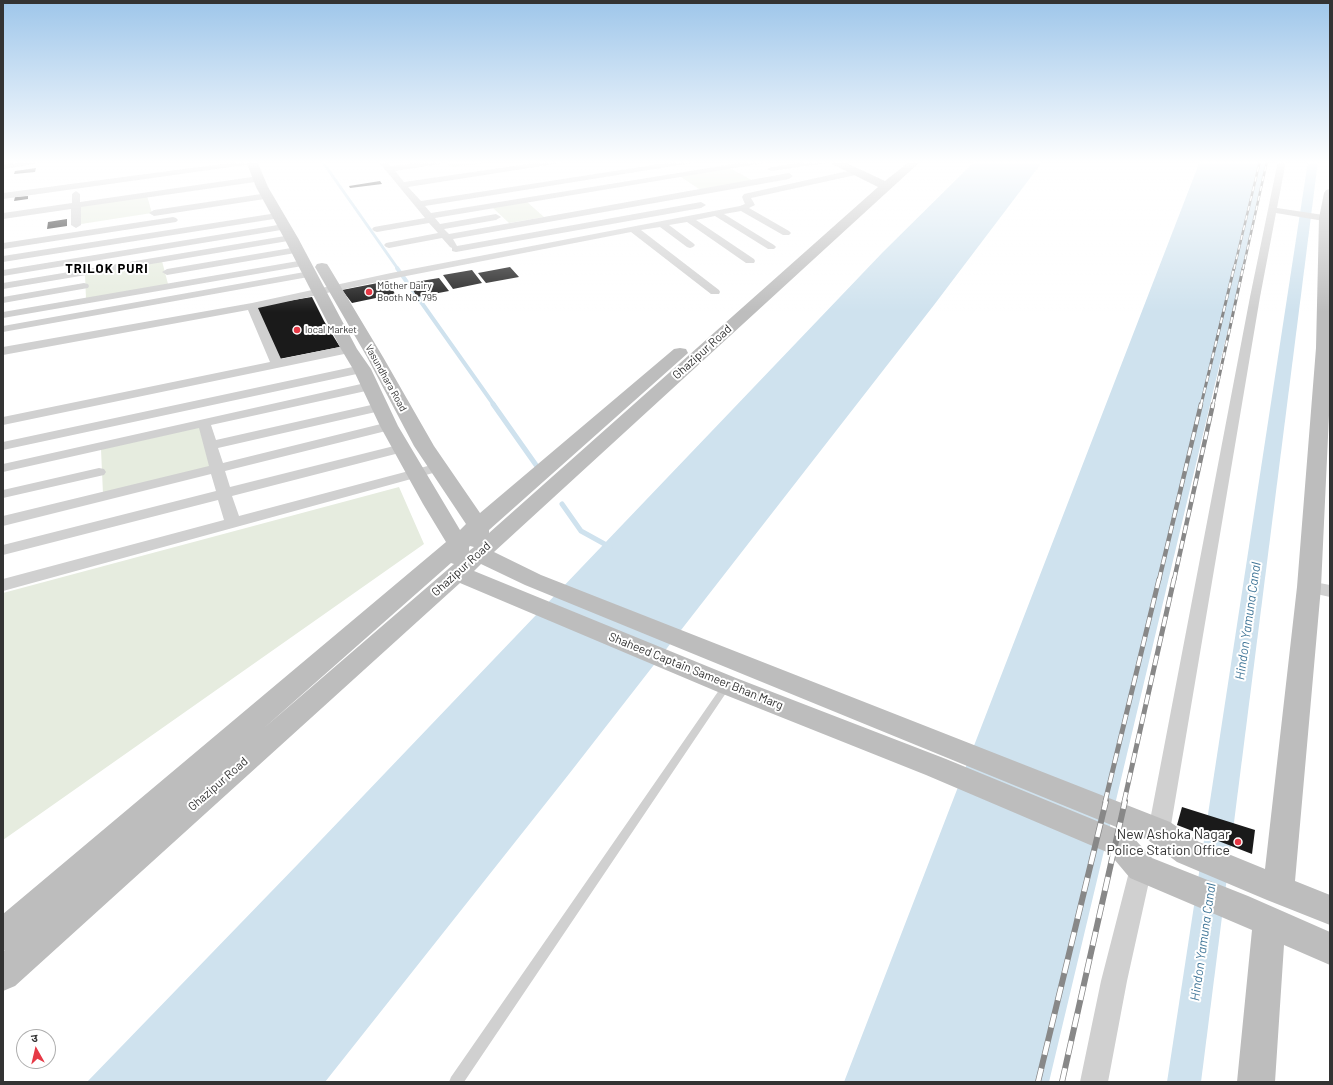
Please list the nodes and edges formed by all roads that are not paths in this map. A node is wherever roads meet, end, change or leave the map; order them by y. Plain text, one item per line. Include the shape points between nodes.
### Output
1 (21, 212) edge
2 (75, 212) edge
3 (153, 212) edge
4 (250, 212) edge
5 (258, 212) edge
6 (262, 212) edge
7 (263, 212) edge
8 (264, 212) edge
9 (266, 212) edge
10 (277, 212) edge
11 (277, 212) edge
12 (425, 212) edge
13 (468, 212) edge
14 (491, 212) edge
15 (541, 212) edge
16 (590, 212) edge
17 (607, 212) edge
18 (662, 212) edge
19 (726, 212) edge
20 (748, 212) edge
21 (848, 212) edge
22 (851, 212) edge
23 (1272, 212) edge
24 (1285, 212) edge
25 (716, 213) junction
26 (3, 216) edge
27 (496, 217) junction
28 (1322, 218) edge
29 (549, 219) junction
30 (688, 219) junction
31 (179, 220) dead end
32 (618, 220) junction
33 (75, 221) dead end
34 (433, 221) junction
35 (157, 223) junction
36 (662, 224) junction
37 (506, 227) junction
38 (377, 229) dead end
39 (630, 230) junction
40 (786, 233) dead end
41 (158, 234) junction
42 (445, 236) junction
43 (389, 245) dead end
44 (690, 245) dead end
45 (3, 246) edge
46 (162, 247) junction
47 (771, 247) dead end
48 (460, 255) junction
49 (3, 259) edge
50 (164, 260) junction
51 (750, 261) dead end
52 (167, 272) junction
53 (3, 273) edge
54 (82, 273) junction
55 (3, 286) edge
56 (84, 286) junction
57 (170, 286) junction
58 (327, 290) junction
59 (715, 292) dead end
60 (3, 300) edge
61 (85, 301) junction
62 (252, 306) junction
63 (85, 314) junction
64 (3, 316) edge
65 (3, 329) edge
66 (88, 336) junction
67 (349, 349) junction
68 (3, 351) edge
69 (277, 364) junction
70 (362, 369) junction
71 (370, 386) junction
72 (93, 403) junction
73 (380, 406) junction
74 (3, 422) edge
75 (204, 423) junction
76 (95, 426) junction
77 (389, 426) junction
78 (1324, 437) edge
79 (3, 446) edge
80 (210, 446) junction
81 (97, 447) junction
82 (402, 448) junction
83 (438, 467) junction
84 (3, 468) edge
85 (217, 469) junction
86 (99, 472) junction
87 (417, 473) junction
88 (3, 494) edge
89 (224, 494) junction
90 (102, 497) junction
91 (3, 521) edge
92 (233, 524) junction
93 (478, 526) junction
94 (458, 544) junction
95 (3, 550) edge
96 (478, 554) junction
97 (457, 573) junction
98 (3, 584) edge
99 (525, 588) junction
100 (1320, 589) edge
101 (707, 663) junction
102 (727, 685) junction
103 (944, 758) junction
104 (1159, 831) junction
105 (1124, 832) junction
106 (1141, 868) junction
107 (1278, 890) junction
108 (1330, 910) edge
109 (1269, 922) junction
110 (3, 935) edge
111 (1330, 950) edge
112 (3, 974) edge
113 (456, 1082) edge
114 (1094, 1082) edge
115 (1256, 1082) edge

1 - 26 street
2 - 33 street
3 - 35 street
4 - 41 street
5 - 46 street
6 - 50 street
7 - 63 street
8 - 52 street
9 - 57 street
10 - 58 street, Vasundhara Road
11 - 58 street, Vasundhara Road
12 - 34 street
13 - 34 street
14 - 27 street
15 - 29 street
16 - 29 street
17 - 32 street
18 - 32 street
19 - 25 street
20 - 40 street
21 - 93 street, Ghazipur Road
22 - 96 street, Ghazipur Road
23 - 104 street
24 - 28 street
25 - 30 street
25 - 47 street
27 - 34 street
27 - 37 street
28 - 78 street
29 - 37 street
30 - 36 street
30 - 51 street
31 - 35 street
32 - 39 street
32 - 48 street
34 - 38 street
34 - 42 street
35 - 41 street
35 - 45 street
36 - 39 street
36 - 44 street
37 - 42 street
39 - 48 street
39 - 59 street
41 - 46 street
41 - 49 street
42 - 43 street
42 - 48 street
46 - 50 street
46 - 53 street
48 - 58 street via 391,276
50 - 52 street
50 - 54 street
52 - 57 street
54 - 55 street
54 - 56 street
56 - 60 street
56 - 61 street
57 - 61 street
58 - 62 street
58 - 67 street, Vasundhara Road
58 - 83 street, Vasundhara Road via 375,357
61 - 63 street
61 - 64 street
62 - 66 street
62 - 69 street
63 - 65 street
63 - 66 street
66 - 68 street
67 - 69 street
67 - 70 street, Vasundhara Road
69 - 72 street
70 - 71 street, Vasundhara Road
70 - 76 street
71 - 73 street, Vasundhara Road
71 - 75 street
72 - 74 street
72 - 76 street
73 - 77 street, Vasundhara Road
73 - 80 street
75 - 80 street
75 - 81 street
76 - 79 street
76 - 81 street
77 - 82 street, Vasundhara Road
77 - 85 street
78 - 100 street
80 - 85 street
81 - 84 street
81 - 86 street
82 - 87 street, Vasundhara Road
82 - 89 street
83 - 87 street
83 - 93 street, Vasundhara Road
85 - 89 street
85 - 90 street
86 - 88 street
86 - 90 street
87 - 92 street
87 - 94 street, Vasundhara Road
89 - 92 street
89 - 95 street
90 - 91 street
92 - 98 street
93 - 94 street, Ghazipur Road
93 - 96 street
94 - 97 street
94 - 110 street, Ghazipur Road
96 - 97 street, Ghazipur Road
96 - 99 street, Shaheed Captain Sameer Bhan Marg
97 - 99 street, Shaheed Captain Sameer Bhan Marg
97 - 112 street, Ghazipur Road
99 - 101 street, Shaheed Captain Sameer Bhan Marg
100 - 107 street
101 - 102 street, Shaheed Captain Sameer Bhan Marg
101 - 103 street, Shaheed Captain Sameer Bhan Marg
102 - 103 street, Shaheed Captain Sameer Bhan Marg
102 - 113 lane
103 - 105 street
104 - 105 street
104 - 107 street via 1188,852
105 - 106 street
106 - 109 street
106 - 114 street
107 - 108 street
109 - 111 street
109 - 115 street

